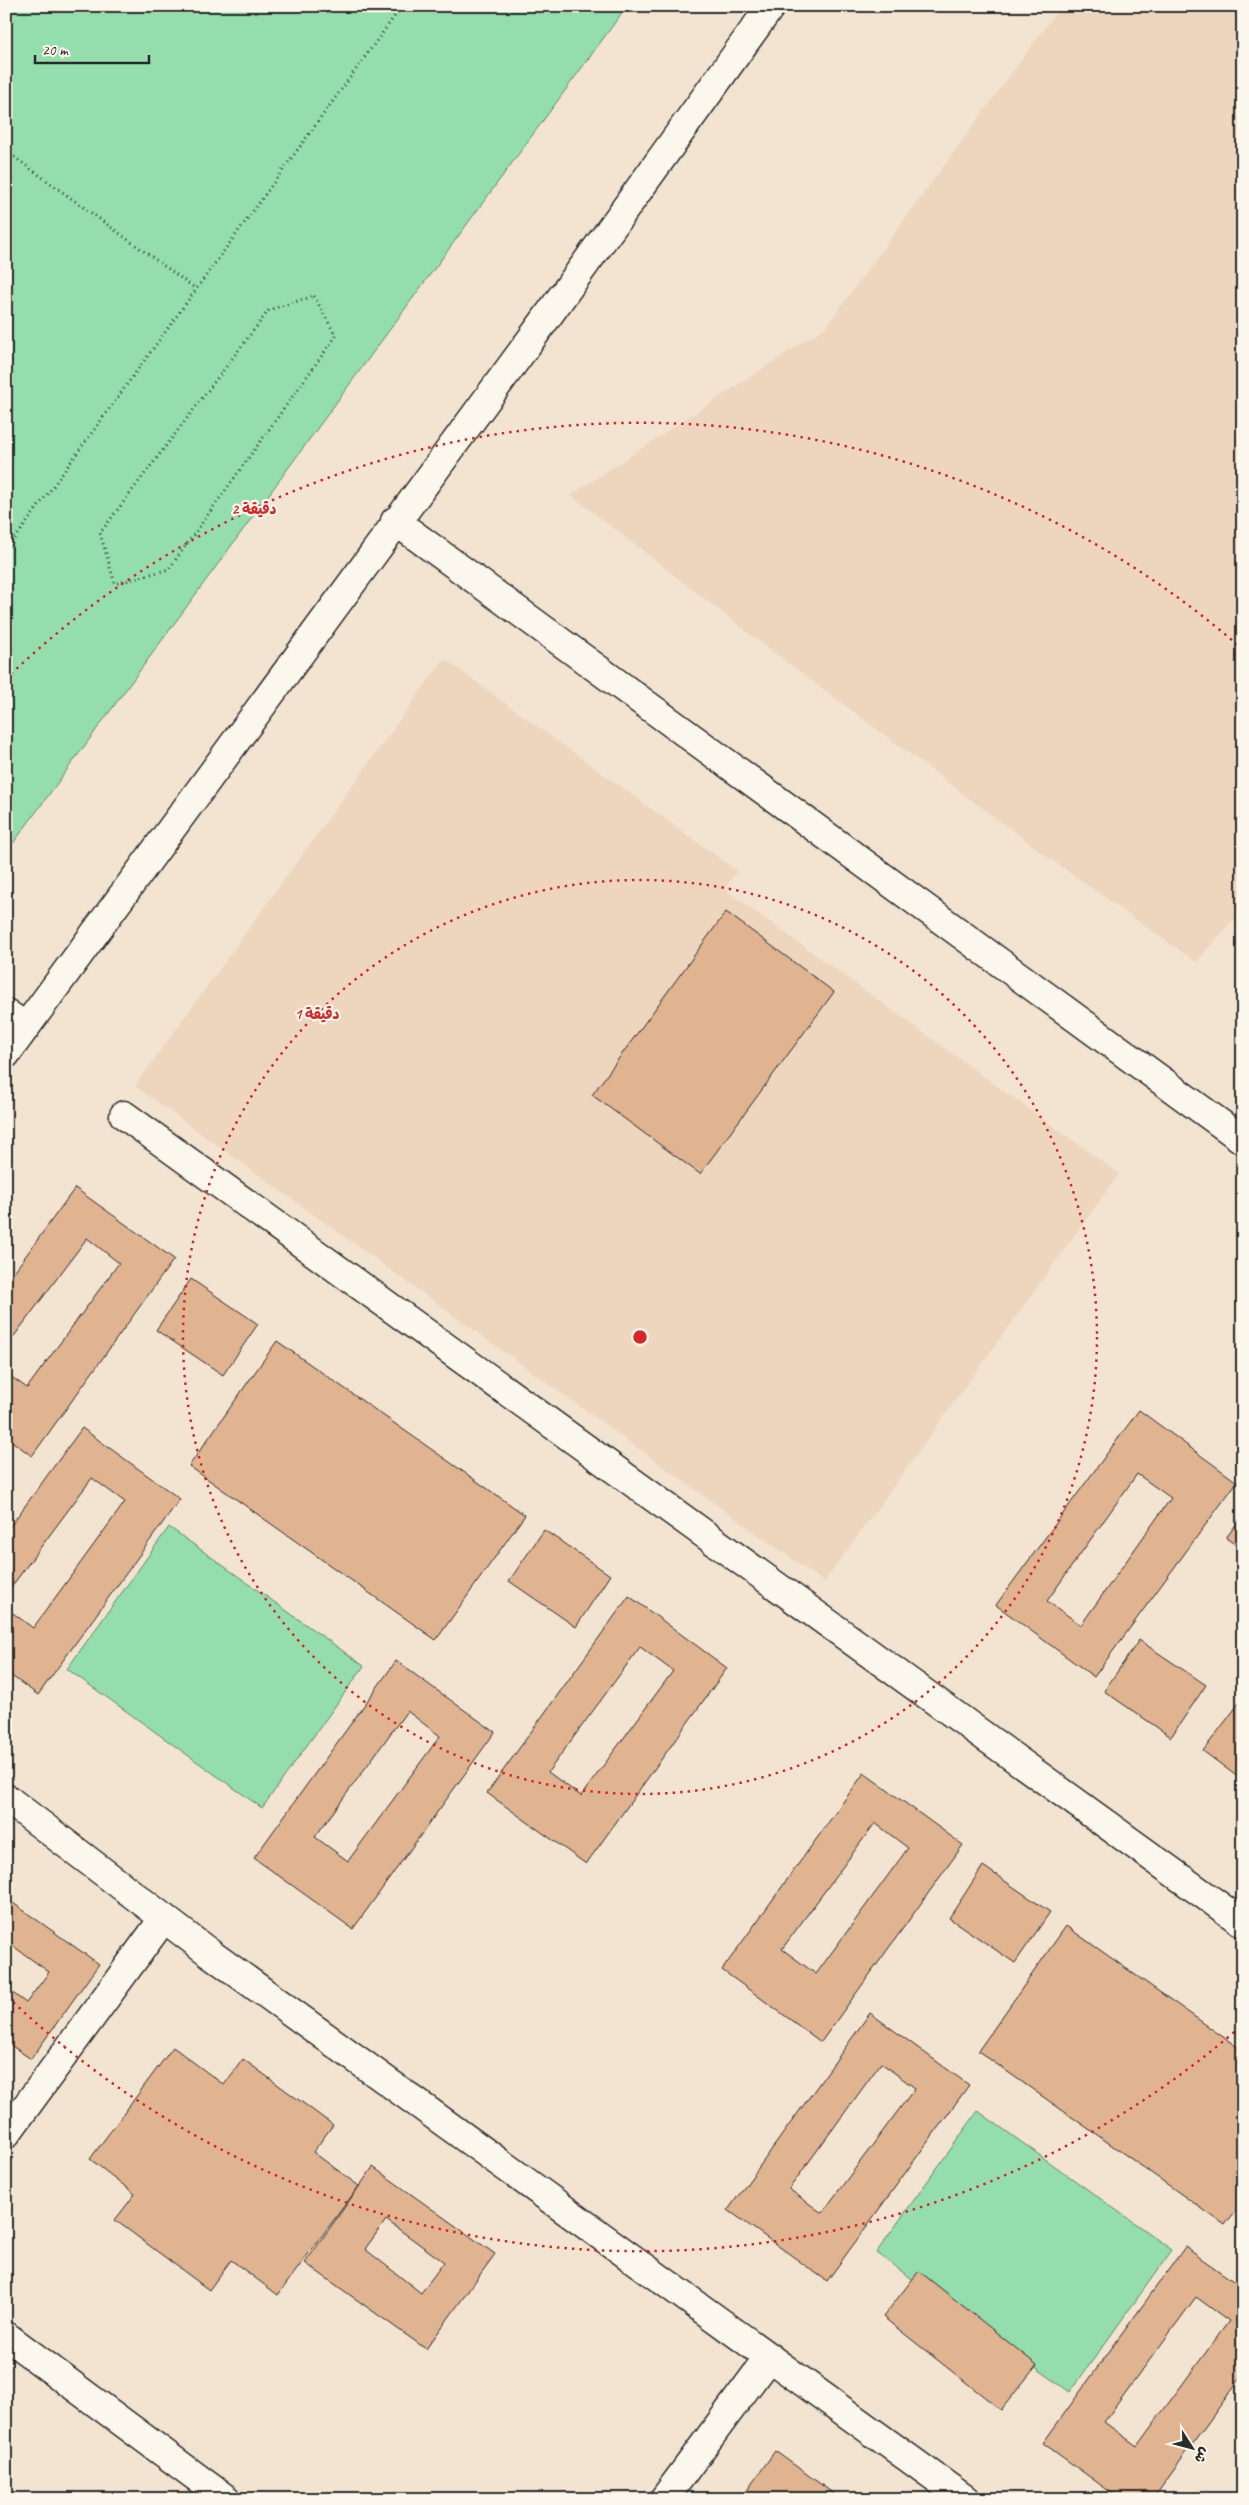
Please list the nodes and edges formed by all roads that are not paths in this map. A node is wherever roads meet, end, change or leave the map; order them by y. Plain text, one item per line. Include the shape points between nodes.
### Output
1 (771, 6) edge
2 (396, 521) junction
3 (16, 1020) edge
4 (6, 1054) edge
5 (124, 1115) dead end
6 (1243, 1140) edge
7 (6, 1798) edge
8 (164, 1918) junction
9 (1243, 1923) edge
10 (6, 2134) edge
11 (6, 2336) edge
12 (769, 2357) junction
13 (226, 2499) edge
14 (664, 2499) edge
15 (965, 2499) edge

1 - 2 street
2 - 3 street
2 - 6 street
3 - 4 street
5 - 9 street
7 - 8 street
8 - 10 street
8 - 12 street
11 - 13 street
12 - 14 street
12 - 15 street

